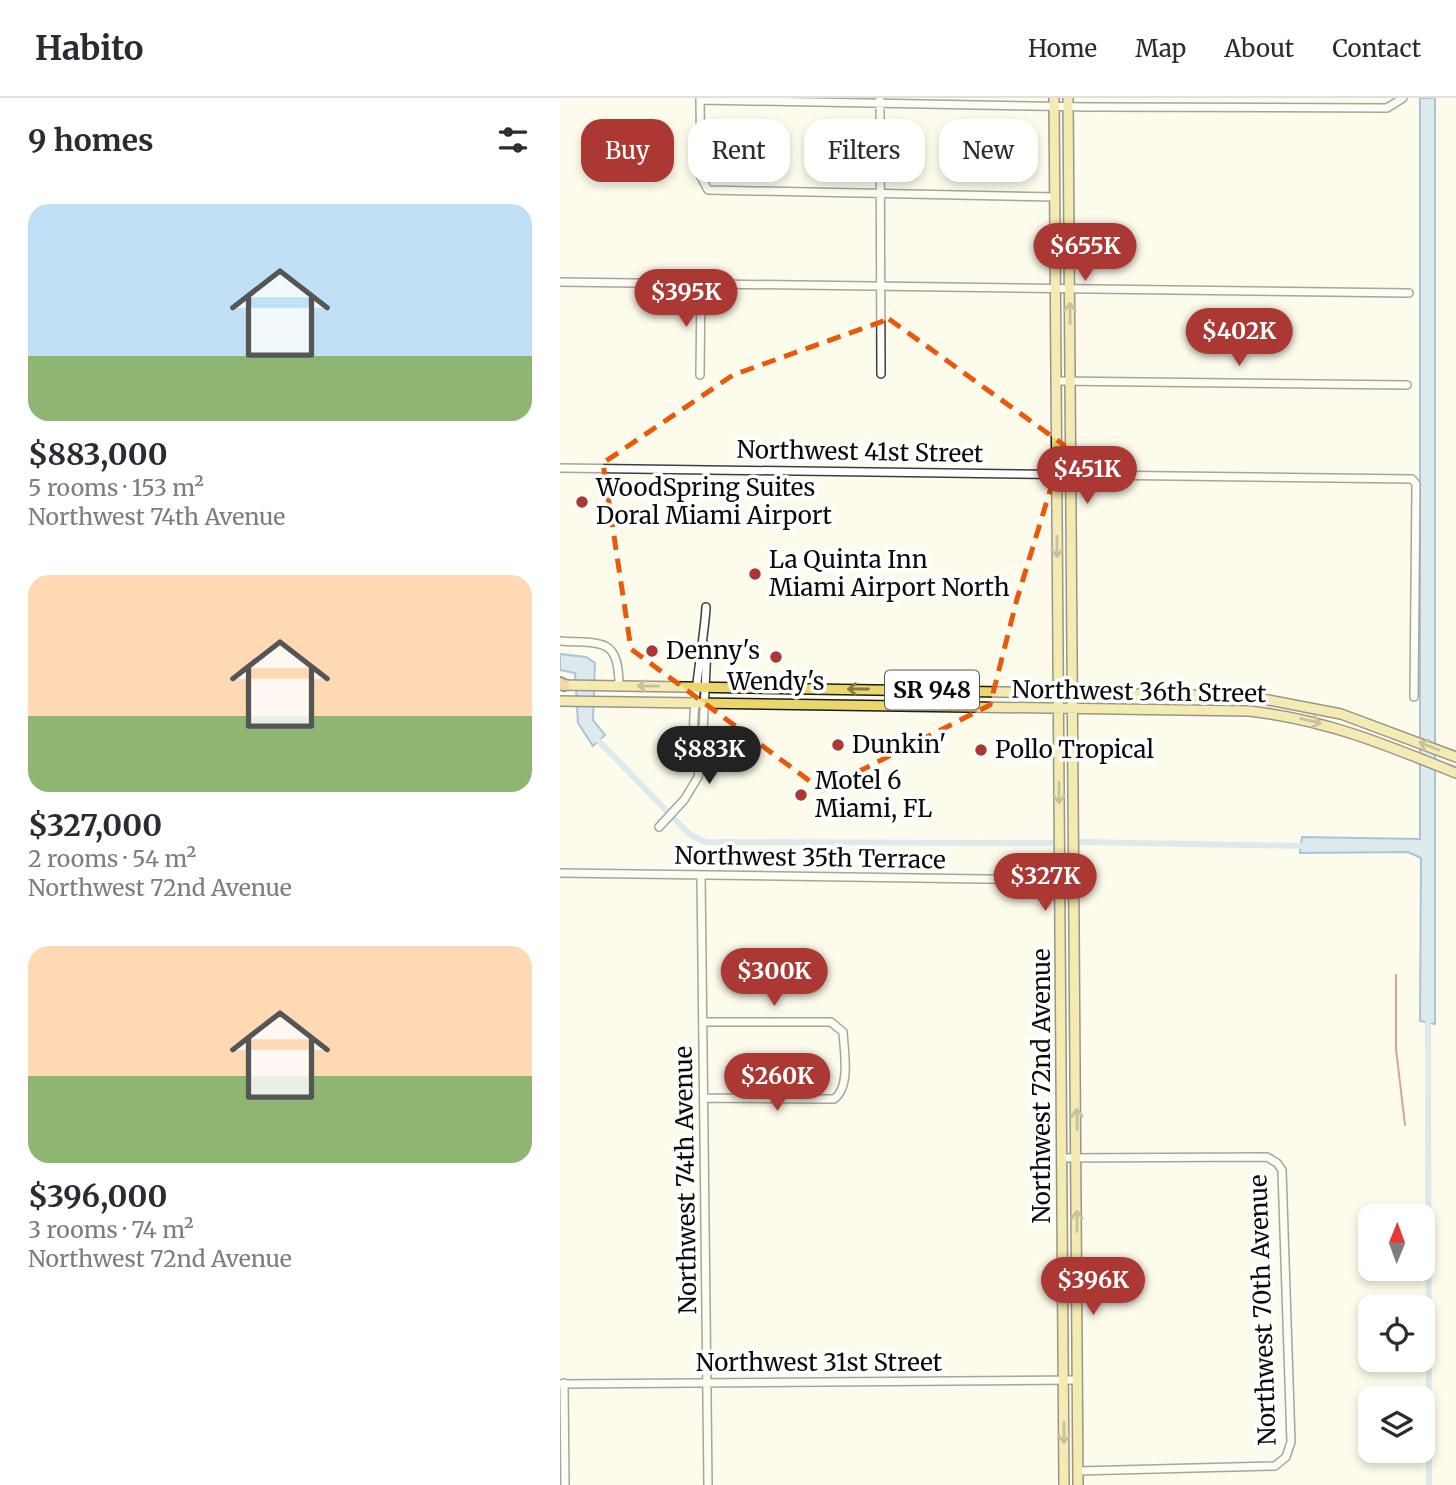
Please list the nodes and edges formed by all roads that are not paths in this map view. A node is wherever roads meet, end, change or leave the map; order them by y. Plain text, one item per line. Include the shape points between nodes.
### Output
1 (700, 99) edge
2 (1403, 99) edge
3 (880, 100) edge
4 (1054, 102) edge
5 (1068, 102) edge
6 (1069, 185) junction
7 (880, 194) junction
8 (1055, 197) junction
9 (560, 282) edge
10 (701, 284) junction
11 (882, 287) junction
12 (1055, 290) junction
13 (1070, 290) junction
14 (1409, 293) dead end
15 (881, 374) dead end
16 (700, 375) dead end
17 (1056, 381) junction
18 (1071, 381) junction
19 (1407, 385) dead end
20 (560, 468) edge
21 (1057, 474) junction
22 (1072, 474) junction
23 (706, 607) dead end
24 (560, 641) edge
25 (561, 684) edge
26 (619, 686) junction
27 (703, 687) junction
28 (791, 688) junction
29 (1058, 692) junction
30 (1073, 692) junction
31 (1414, 697) dead end
32 (560, 701) edge
33 (701, 701) junction
34 (791, 703) junction
35 (1058, 708) junction
36 (1073, 708) junction
37 (1456, 757) edge
38 (1456, 773) edge
39 (662, 824) dead end
40 (560, 873) edge
41 (701, 875) junction
42 (1060, 880) junction
43 (703, 1021) junction
44 (1061, 1026) junction
45 (1076, 1026) junction
46 (704, 1098) junction
47 (1062, 1158) junction
48 (1077, 1158) junction
49 (1077, 1187) junction
50 (1062, 1198) junction
51 (1063, 1380) junction
52 (1079, 1380) junction
53 (708, 1383) junction
54 (562, 1384) edge
55 (1078, 1471) junction
56 (565, 1485) edge
57 (708, 1485) edge
58 (1064, 1485) edge
59 (1078, 1485) edge

1 - 3 street
1 - 7 street via 701,177 708,190
2 - 5 street via 1387,108
3 - 4 street
3 - 7 street
4 - 5 street
4 - 8 main road, Northwest 72nd Avenue
5 - 6 main road, Northwest 72nd Avenue
6 - 8 main road
6 - 13 main road, Northwest 72nd Avenue
7 - 8 street
7 - 11 street
8 - 12 main road, Northwest 72nd Avenue
9 - 10 street
10 - 11 street
10 - 16 street
11 - 12 street
11 - 15 street
12 - 13 street
12 - 17 main road, Northwest 72nd Avenue
13 - 14 street
18 -> 13 main road, Northwest 72nd Avenue
17 - 18 street
17 - 21 main road, Northwest 72nd Avenue
18 - 19 street
18 - 22 main road, Northwest 72nd Avenue
20 - 21 street, Northwest 41st Street
21 - 22 street, Northwest 41st Street
21 -> 29 main road, Northwest 72nd Avenue
22 - 30 main road, Northwest 72nd Avenue
22 - 31 street, Northwest 41st Street via 1412,479 1416,484
23 - 27 street
24 - 26 street via 611,649 618,658
25 - 26 main road, Northwest 36th Street / SR 948
27 -> 26 main road, Northwest 36th Street / SR 948
27 - 28 main road, Northwest 36th Street / SR 948
27 - 33 street
29 -> 28 main road, Northwest 36th Street / SR 948
28 - 34 main road
29 - 30 main road, Northwest 36th Street / SR 948
29 - 35 main road, Northwest 72nd Avenue
30 - 36 main road, Northwest 72nd Avenue
37 -> 30 main road, Northwest 36th Street / SR 948 via 1341,714 1274,699
32 - 33 main road, Northwest 36th Street / SR 948
33 - 34 main road, Northwest 36th Street / SR 948
33 - 39 street via 698,777
34 - 35 main road, Northwest 36th Street / SR 948
35 - 36 main road, Northwest 36th Street / SR 948
35 -> 42 main road, Northwest 72nd Avenue
36 -> 38 main road, Northwest 36th Street / SR 948 via 1275,714 1340,728
36 - 45 main road, Northwest 72nd Avenue
40 - 41 street, Northwest 35th Terrace
41 - 42 street, Northwest 35th Terrace
41 - 43 street, Northwest 74th Avenue
42 - 44 main road, Northwest 72nd Avenue
43 - 46 street, Northwest 74th Avenue
43 - 46 street via 831,1022 844,1032 844,1086 834,1099
44 - 45 main road
44 - 47 main road, Northwest 72nd Avenue
48 -> 45 main road, Northwest 72nd Avenue
46 - 53 street, Northwest 74th Avenue
47 - 48 street
47 - 50 main road, Northwest 72nd Avenue
48 - 49 main road, Northwest 72nd Avenue
48 - 55 street, Northwest 70th Avenue via 1267,1157 1277,1163 1282,1170 1291,1442 1286,1457 1275,1466
49 - 50 main road
52 -> 49 main road, Northwest 72nd Avenue
50 - 51 main road, Northwest 72nd Avenue
51 - 52 street, Northwest 31st Street
51 - 53 street, Northwest 31st Street
51 -> 58 main road, Northwest 72nd Avenue
52 - 55 main road, Northwest 72nd Avenue
53 - 54 street, Northwest 31st Street
53 - 57 street, Northwest 74th Avenue
54 - 56 street
55 - 59 main road, Northwest 72nd Avenue

